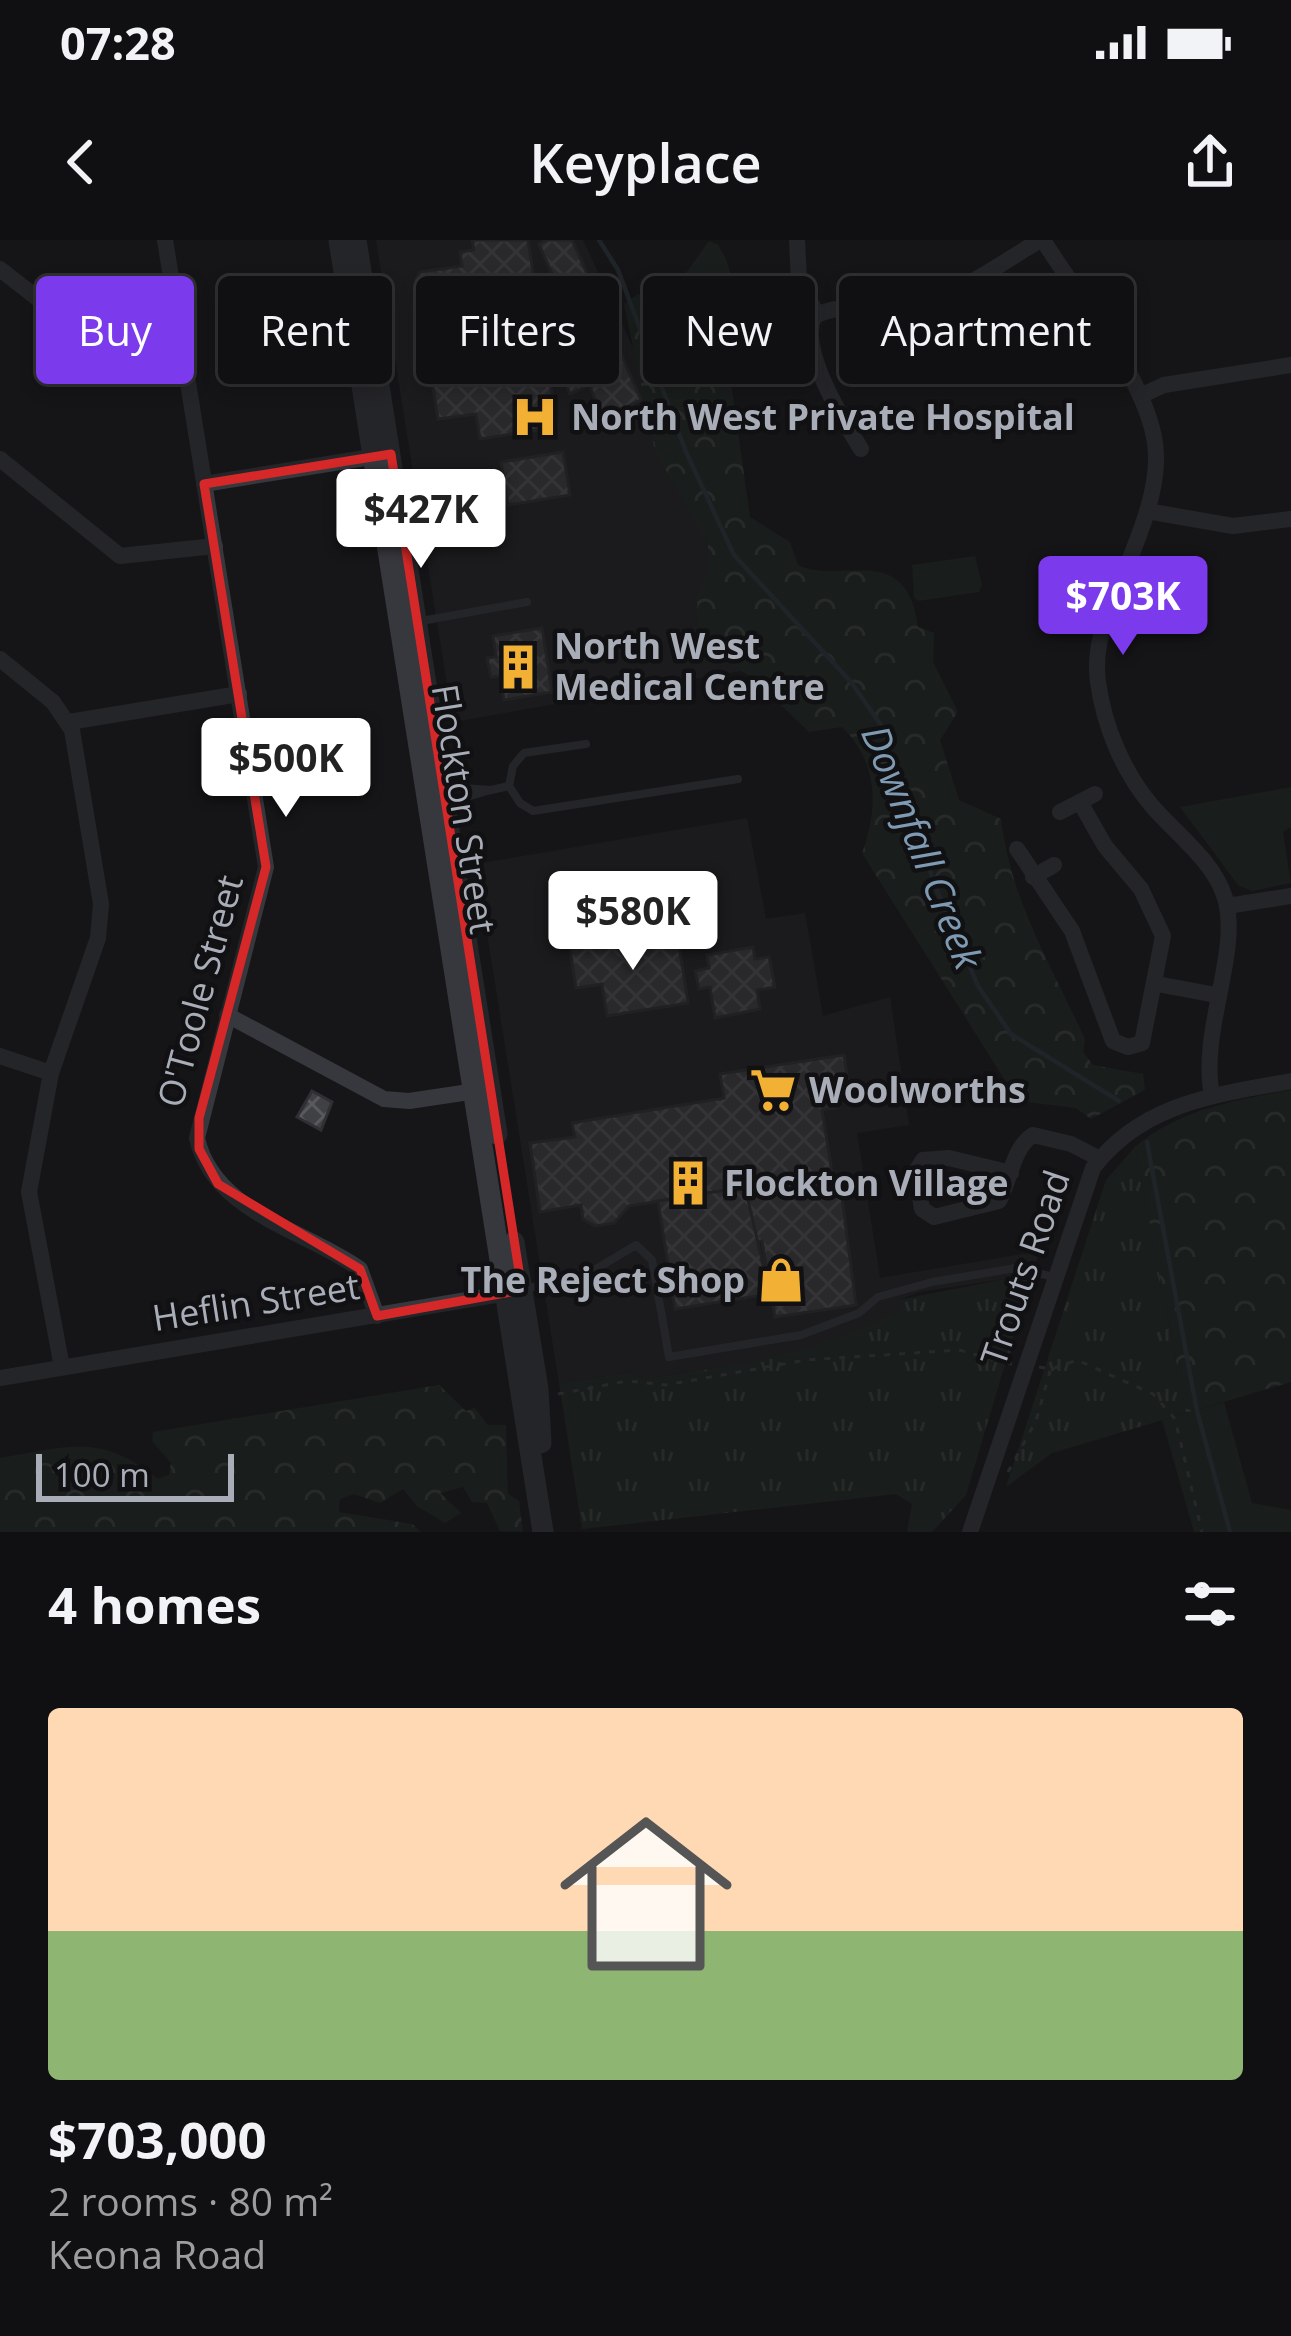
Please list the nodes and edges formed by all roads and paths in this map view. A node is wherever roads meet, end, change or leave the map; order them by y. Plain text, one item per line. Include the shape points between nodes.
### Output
1 (165, 240) edge
2 (339, 240) edge
3 (356, 240) edge
4 (797, 240) edge
5 (1041, 240) edge
6 (0, 269) edge
7 (171, 276) edge
8 (36, 297) edge
9 (817, 314) junction
10 (1291, 365) edge
11 (188, 384) edge
12 (1140, 397) junction
13 (861, 448) dead end
14 (382, 456) junction
15 (0, 459) edge
16 (204, 484) junction
17 (1147, 511) junction
18 (1291, 519) edge
19 (214, 546) junction
20 (527, 602) dead end
21 (419, 622) junction
22 (0, 659) edge
23 (239, 694) junction
24 (69, 722) junction
25 (586, 744) dead end
26 (738, 778) dead end
27 (509, 786) junction
28 (491, 790) junction
29 (446, 795) junction
30 (1060, 812) dead end
31 (1016, 849) dead end
32 (1054, 865) dead end
33 (1033, 877) junction
34 (1291, 896) edge
35 (1227, 906) junction
36 (1156, 984) junction
37 (1216, 995) junction
38 (227, 1015) junction
39 (0, 1056) edge
40 (51, 1073) junction
41 (1291, 1081) edge
42 (476, 1090) junction
43 (1212, 1096) junction
44 (1100, 1159) junction
45 (1011, 1173) junction
46 (1055, 1277) junction
47 (514, 1291) junction
48 (376, 1316) junction
49 (1013, 1341) dead end
50 (1005, 1363) junction
51 (1015, 1365) dead end
52 (1037, 1366) dead end
53 (62, 1367) junction
54 (1050, 1369) junction
55 (0, 1378) edge
56 (558, 1394) dead end
57 (1002, 1485) dead end
58 (543, 1532) edge
59 (553, 1532) edge
60 (970, 1532) edge
61 (1202, 1532) edge

1 - 7 street, O'Toole Street
2 - 14 street, Flockton Street
3 - 14 street, Flockton Street
4 - 9 street via 800,288
5 - 9 street via 940,297
5 - 12 street
6 - 8 street
9 - 13 street via 812,345
10 - 12 street
11 - 16 street, O'Toole Street
12 - 17 street via 1156,456
14 - 16 street
14 - 21 street, Flockton Street
14 - 42 street, Flockton Street
15 - 19 street via 120,556
16 - 19 street, O'Toole Street
17 - 18 street via 1233,526
17 - 35 street via 1100,634 1102,703 1133,780 1208,867
19 - 23 street, O'Toole Street
20 - 21 lane
21 - 29 street, Flockton Street
22 - 24 street
23 - 24 street
23 - 38 street, O'Toole Street via 266,867
24 - 40 street via 102,916
25 - 27 lane via 520,754
26 - 27 lane via 533,811
27 - 28 lane
28 - 29 lane
28 - 29 lane
29 - 47 street, Flockton Street
30 - 36 street via 1088,798 1160,926
31 - 33 street
32 - 33 street
33 - 36 street via 1072,931 1118,1045 1145,1040
34 - 35 street
35 - 37 street
36 - 37 street
37 - 43 street via 1206,1057
38 - 42 street via 383,1099
38 - 48 street, O'Toole Street via 199,1118 206,1168 225,1191 360,1269
39 - 40 street
40 - 53 street via 28,1202
41 - 43 street, Trouts Road
42 - 47 street, Flockton Street
43 - 44 street, Trouts Road via 1144,1119
44 - 45 street via 1033,1135 1022,1142
44 - 46 street, Trouts Road
45 - 45 street via 999,1201 934,1216 922,1209 916,1171 923,1160
46 - 47 lane via 1016,1268 932,1282 886,1294 801,1335 669,1357 652,1260 636,1245 575,1277
46 - 60 street, Trouts Road
47 - 48 street, Heflin Street
47 - 58 street, Flockton Street
47 - 59 street, Flockton Street
48 - 53 street, Heflin Street
49 - 50 path
50 - 51 path
50 - 56 path via 959,1351 806,1360
52 - 54 path
53 - 55 street, Heflin Street
54 - 57 path via 1036,1421
54 - 61 path via 1077,1360 1164,1403 1175,1419

